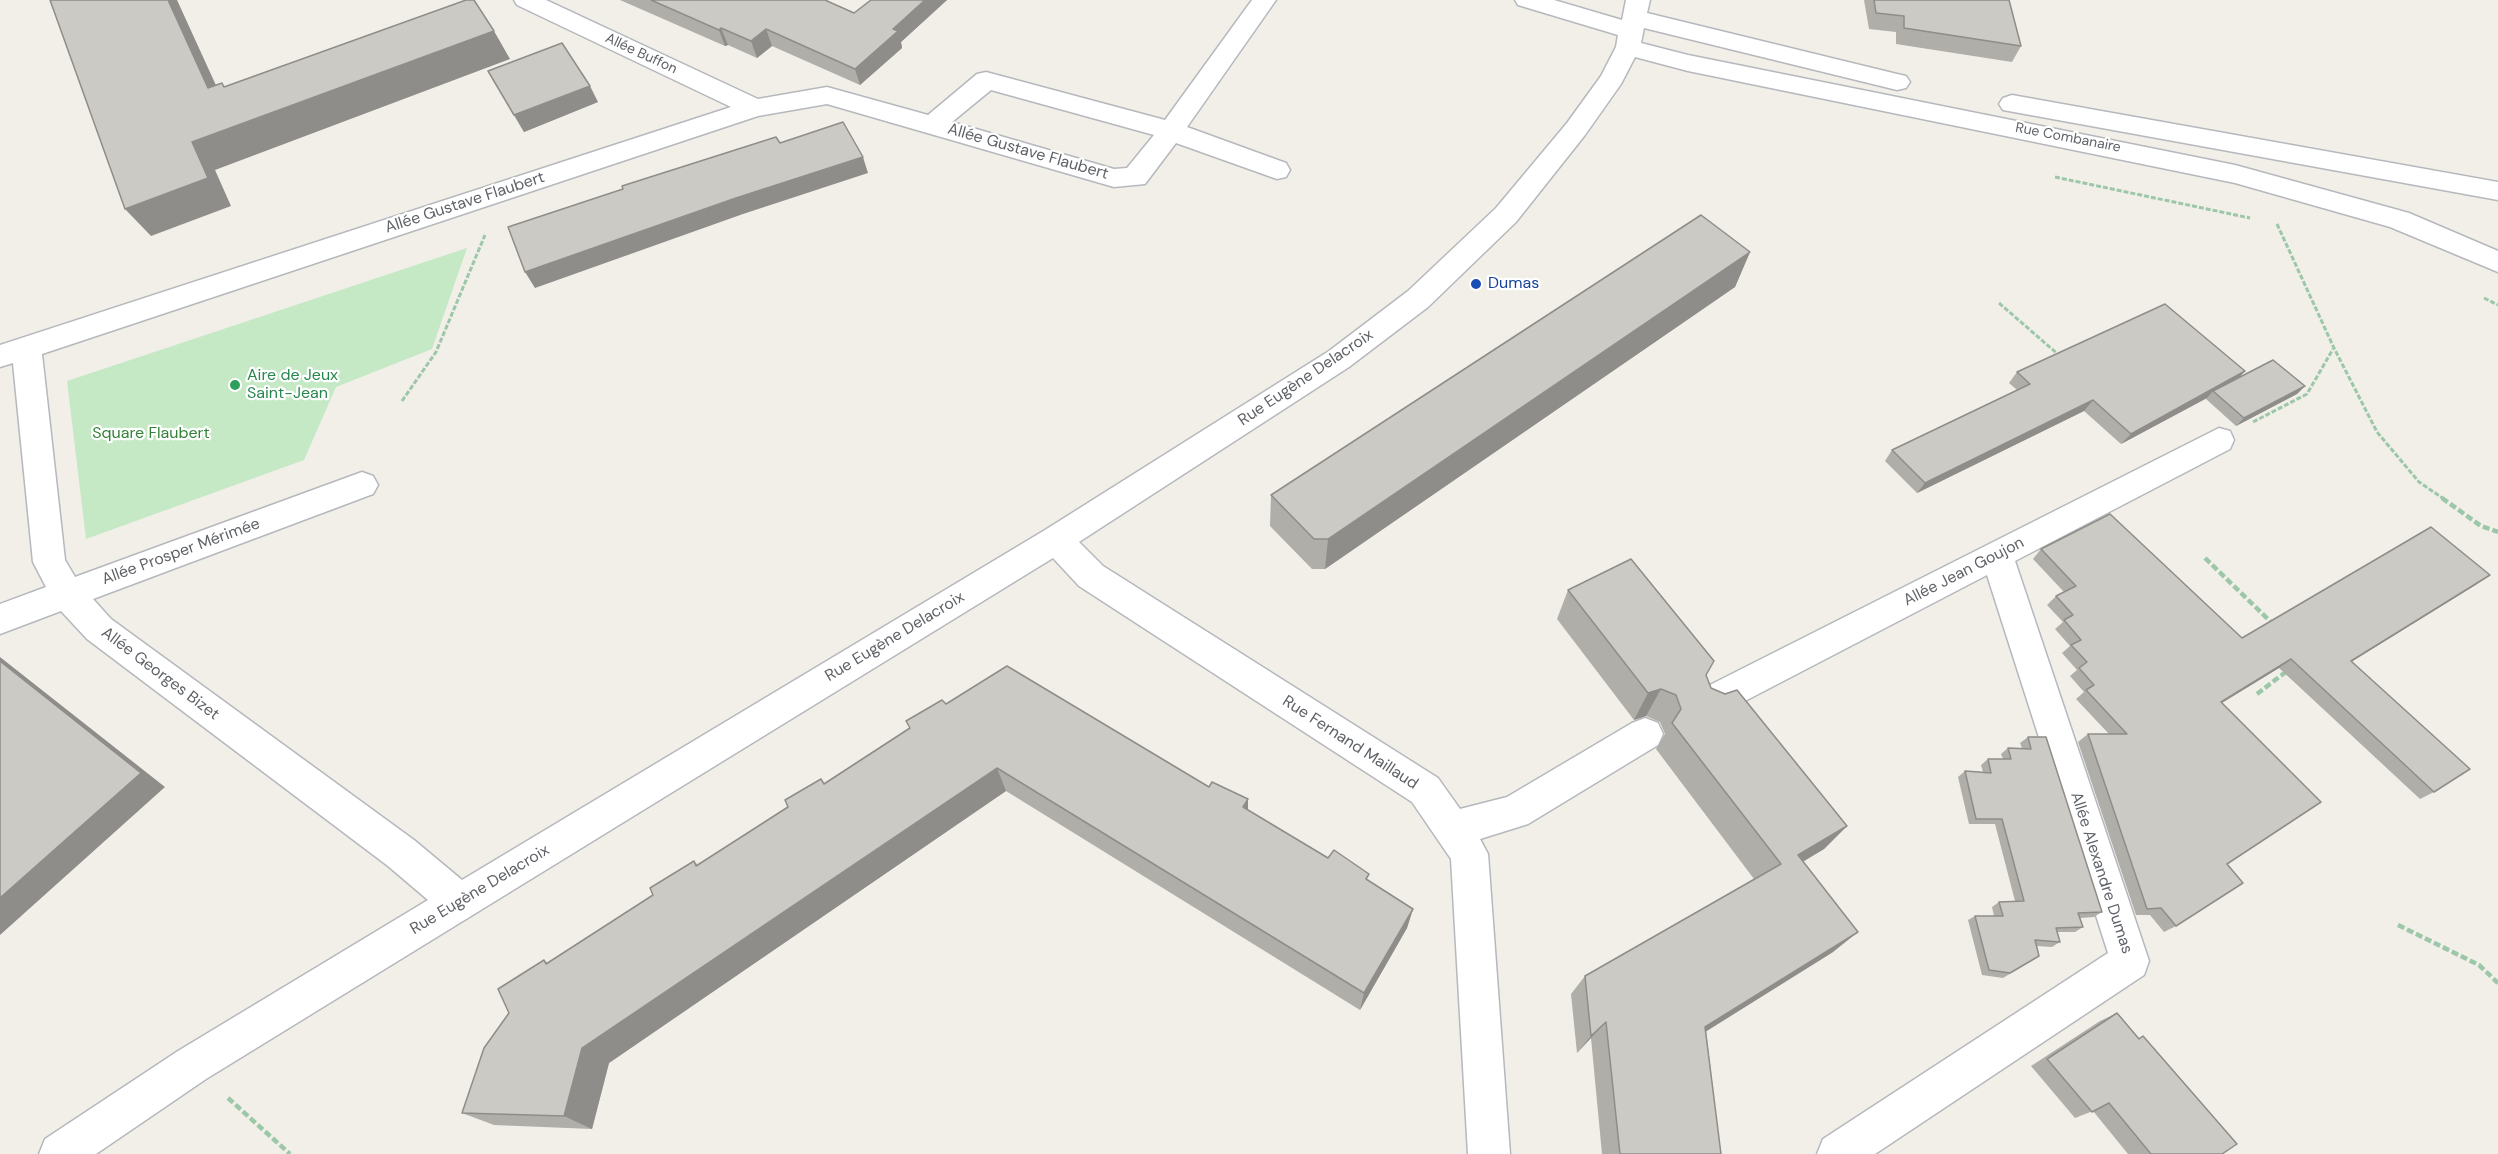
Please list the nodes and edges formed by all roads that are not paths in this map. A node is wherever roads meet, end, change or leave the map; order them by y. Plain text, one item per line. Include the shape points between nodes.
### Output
1 (526, 0) edge
2 (1264, 0) edge
3 (1527, 0) edge
4 (1633, 24) edge
5 (755, 108) junction
6 (934, 124) junction
7 (1172, 131) junction
8 (2247, 146) junction
9 (1277, 170) dead end
10 (2498, 191) edge
11 (2498, 249) edge
12 (2498, 262) edge
13 (10, 349) edge
14 (2219, 441) road end
15 (362, 485) dead end
16 (1056, 540) junction
17 (1997, 555) junction
18 (67, 594) junction
19 (0, 619) edge
20 (1708, 703) edge
21 (1645, 734) edge
22 (1451, 829) junction
23 (459, 902) junction
24 (60, 1154) edge
25 (1489, 1154) edge
26 (1838, 1154) edge

1 - 5 street, Allée Buffon
2 - 7 street
3 - 4 street, Rue Combanaire
4 - 8 street, Rue Combanaire via 1923,88
4 - 12 street, Rue Combanaire via 1688,63 2235,174 2399,220
4 - 16 street, Rue Eugène Delacroix via 1612,78 1576,129 1506,215 1418,299 1339,359
5 - 6 street, Allée Gustave Flaubert via 826,95
5 - 13 street, Allée Gustave Flaubert
6 - 7 street, Allée Gustave Flaubert via 986,80
6 - 7 street, Allée Gustave Flaubert via 1114,177 1135,177
7 - 9 street, Allée Gustave Flaubert
8 - 10 street, Rue Combanaire
8 - 11 street, Rue Combanaire via 2398,201
13 - 18 street, Allée Georges Bizet via 50,562
14 - 17 street, Allée Jean Goujon
15 - 18 street, Allée Prosper Mérimée
16 - 22 street, Rue Fernand Maillaud via 1091,576 1425,790
16 - 23 street, Rue Eugène Delacroix
17 - 20 street, Allée Jean Goujon
17 - 26 street, Allée Alexandre Dumas via 2130,961
18 - 19 street, Allée Prosper Mérimée
18 - 23 street, Allée Georges Bizet via 99,629 401,853
21 - 22 street via 1515,812
22 - 25 street, Rue Fernand Maillaud via 1469,854
23 - 24 street, Rue Eugène Delacroix via 192,1065

